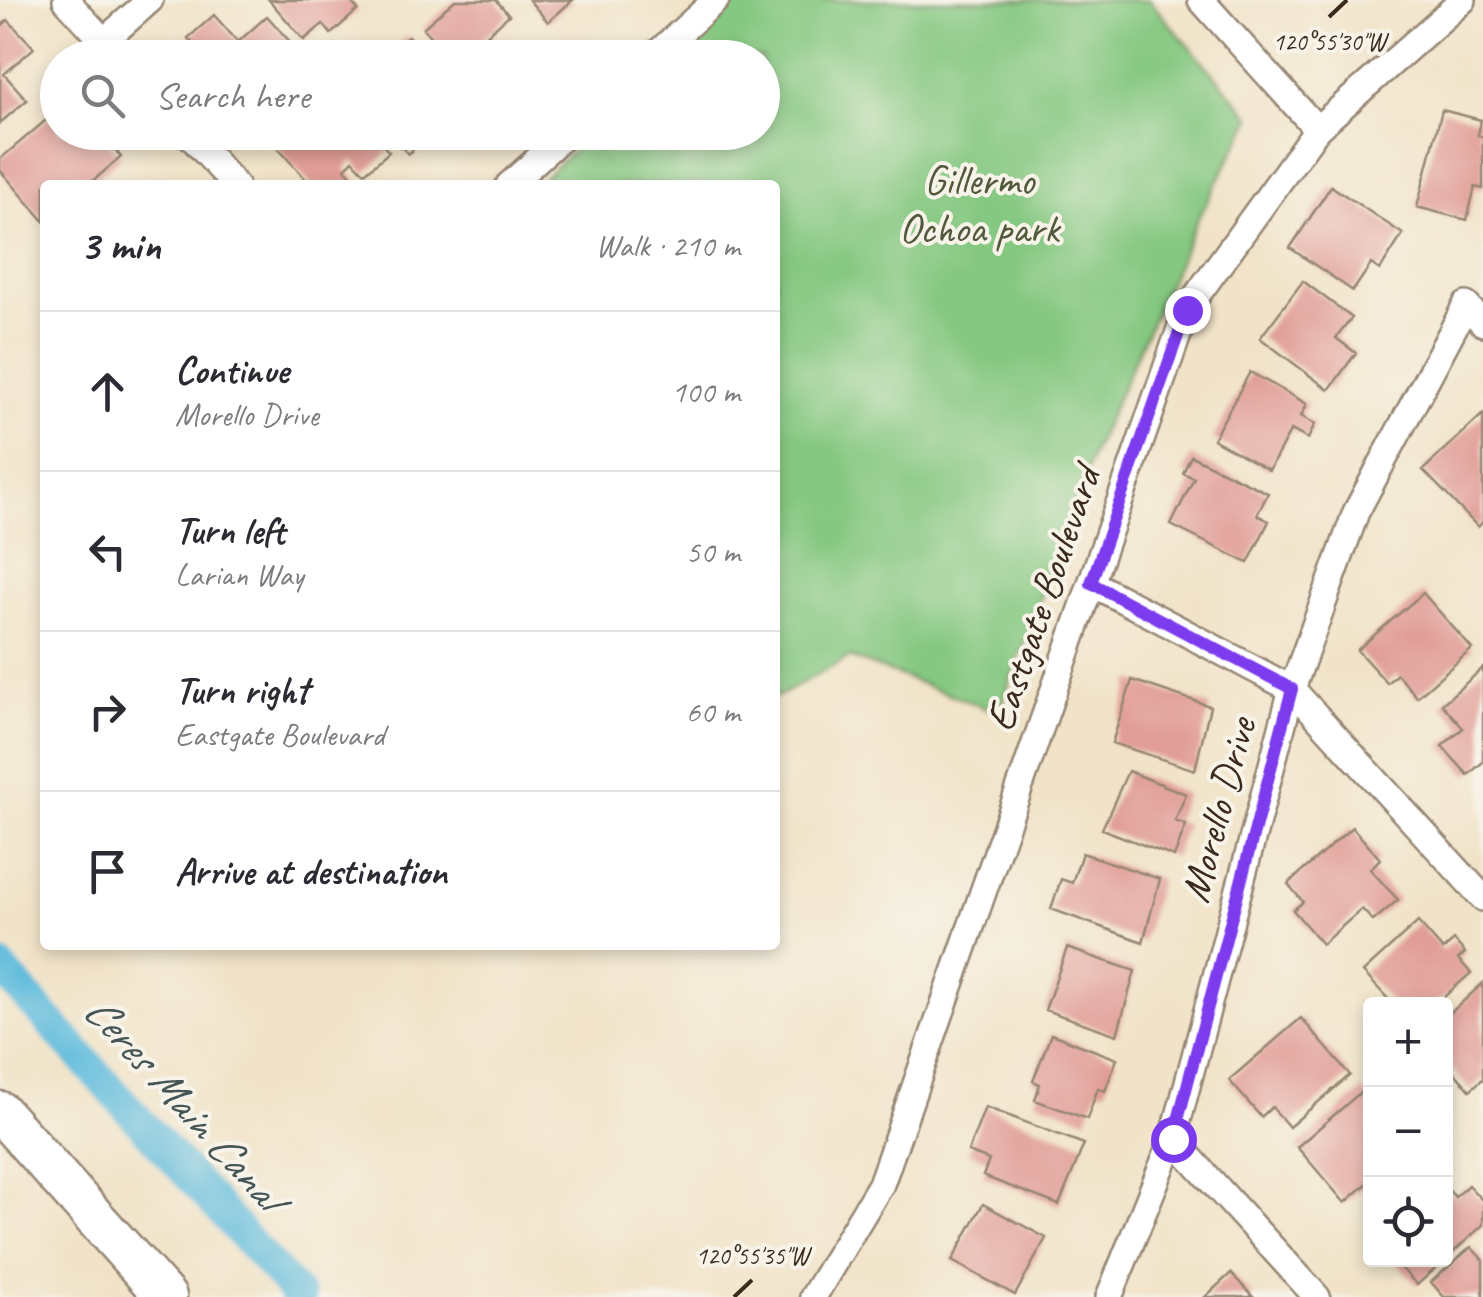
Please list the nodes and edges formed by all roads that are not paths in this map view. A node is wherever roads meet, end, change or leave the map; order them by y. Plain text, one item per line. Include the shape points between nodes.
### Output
1 (66, 0) edge
2 (150, 0) edge
3 (716, 0) edge
4 (1201, 0) edge
5 (1463, 0) edge
6 (102, 40) edge
7 (119, 40) edge
8 (672, 40) edge
9 (1317, 130) junction
10 (203, 150) edge
11 (548, 150) edge
12 (230, 180) edge
13 (515, 180) edge
14 (1475, 314) edge
15 (1091, 583) junction
16 (1292, 689) junction
17 (1483, 898) edge
18 (0, 1112) edge
19 (1173, 1139) junction
20 (166, 1297) edge
21 (813, 1297) edge
22 (1110, 1297) edge
23 (1317, 1297) edge

1 - 6 street
2 - 7 street
3 - 8 street
4 - 9 street
5 - 9 street, Eastgate Boulevard
9 - 15 street, Eastgate Boulevard via 1187,310
10 - 12 street
11 - 13 street
14 - 16 street, Morello Drive via 1356,512
15 - 16 street
15 - 21 street, Eastgate Boulevard via 880,1184
16 - 17 street
16 - 19 street, Morello Drive
18 - 20 main road
19 - 22 street, Morello Drive
19 - 23 street

